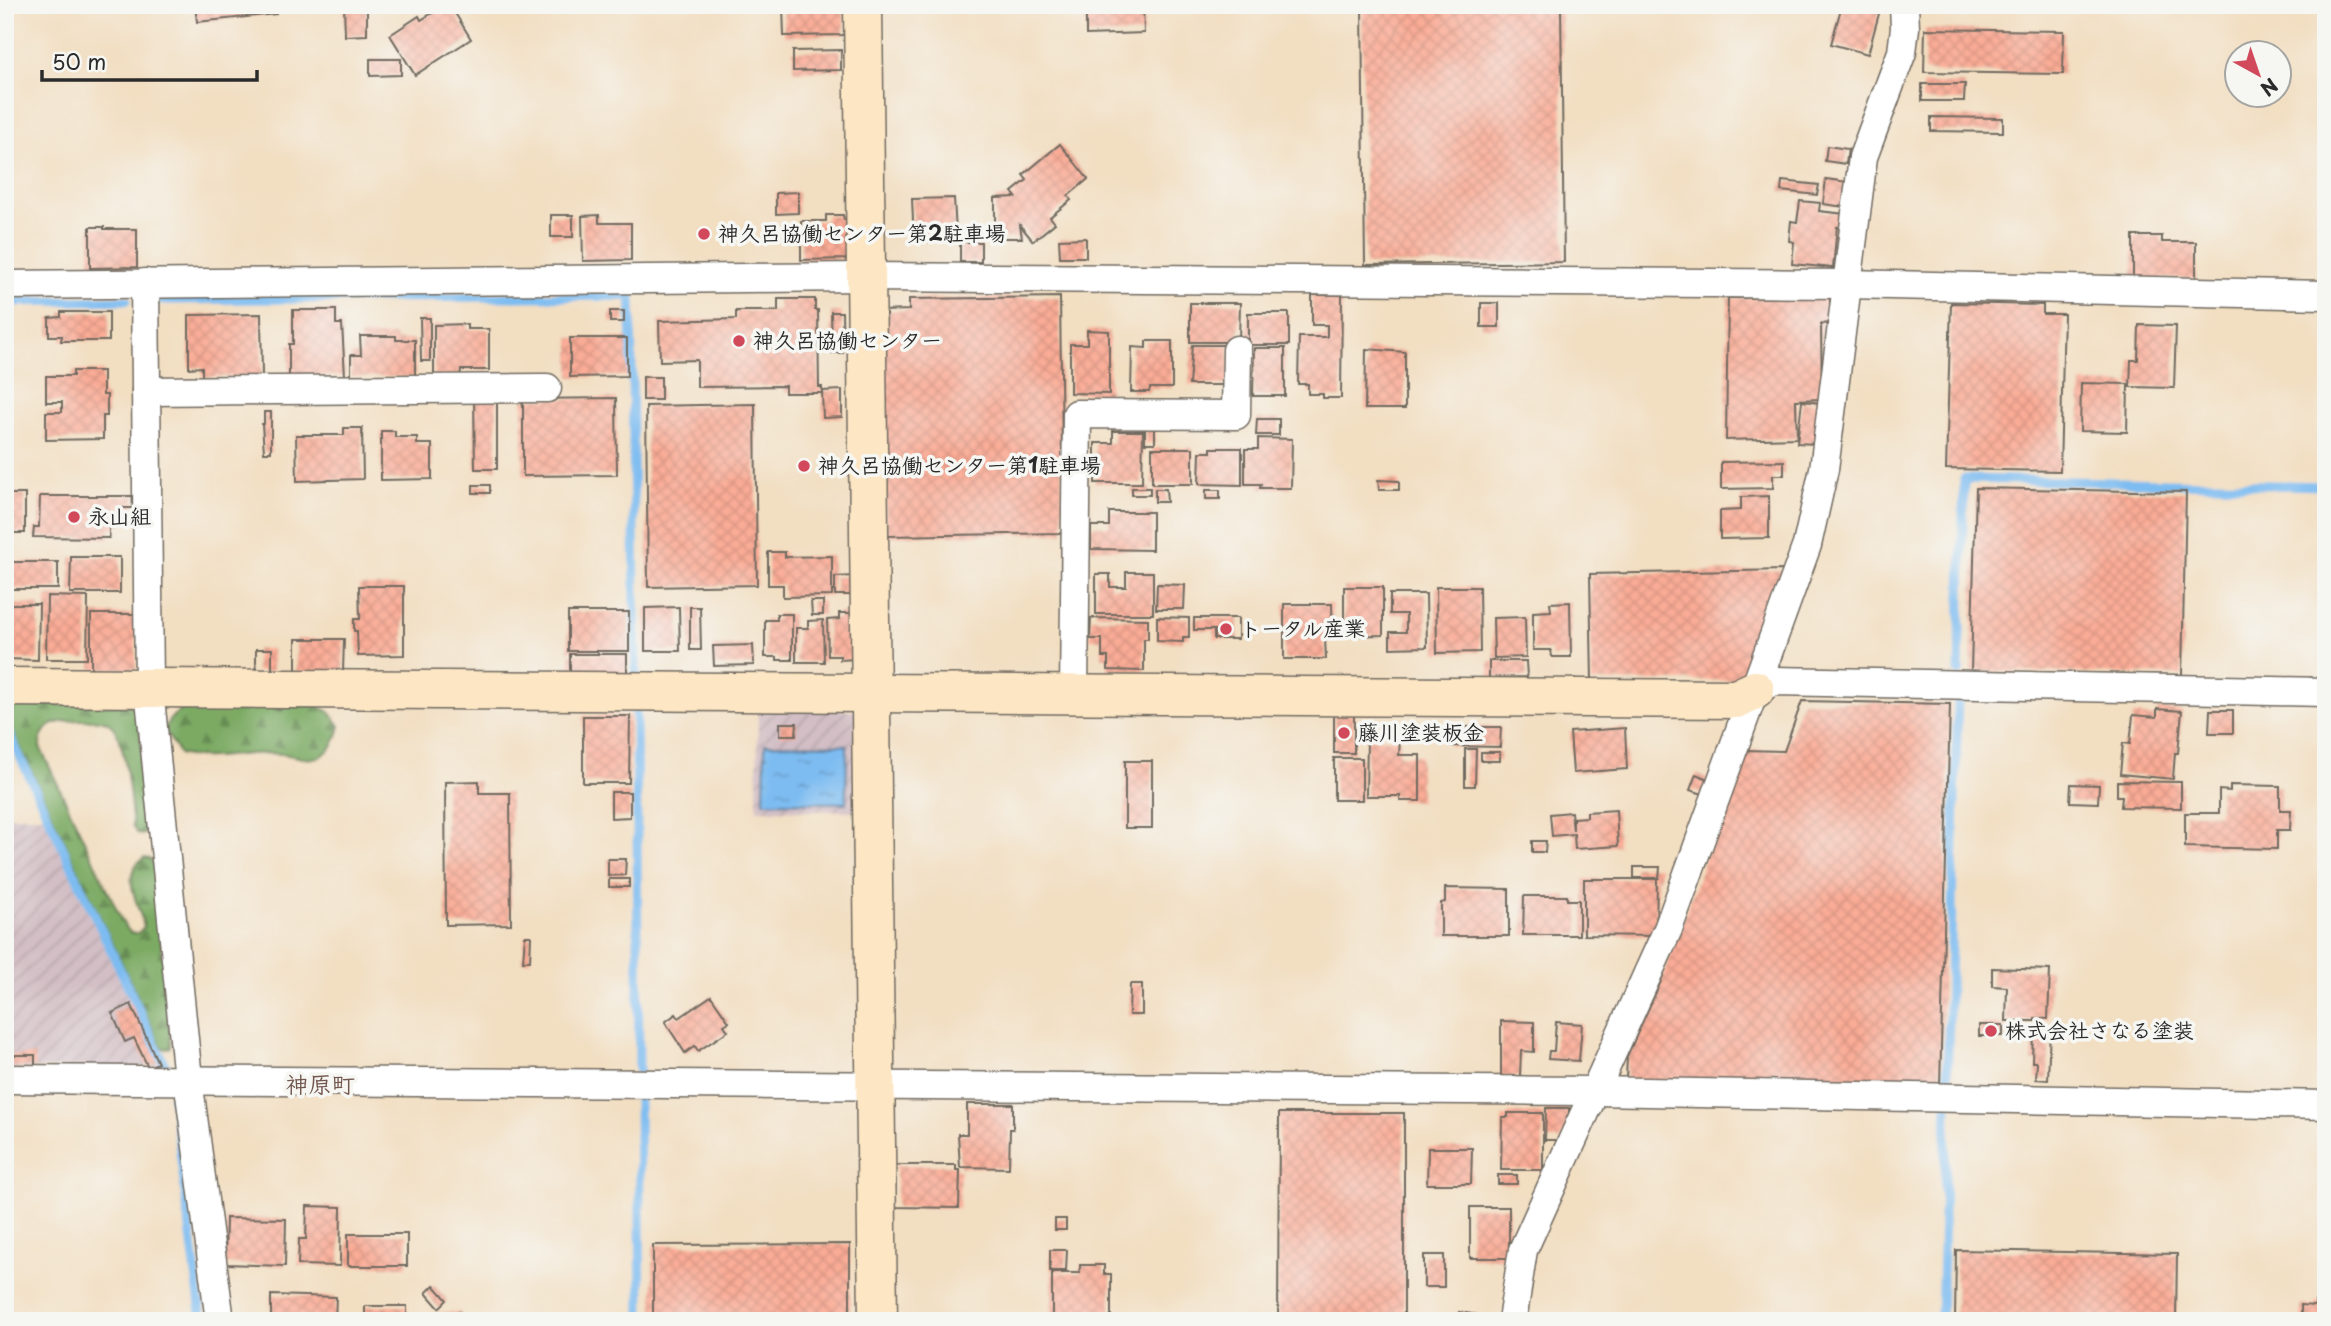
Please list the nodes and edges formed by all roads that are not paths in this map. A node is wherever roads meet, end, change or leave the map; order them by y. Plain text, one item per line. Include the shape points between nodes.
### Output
1 (863, 5) edge
2 (1904, 5) edge
3 (866, 277) junction
4 (145, 284) junction
5 (1847, 284) junction
6 (5, 285) edge
7 (2326, 295) edge
8 (1237, 350) dead end
9 (547, 388) dead end
10 (146, 391) junction
11 (5, 687) edge
12 (149, 688) junction
13 (1755, 690) junction
14 (871, 692) junction
15 (2326, 692) edge
16 (1074, 694) junction
17 (5, 1079) edge
18 (188, 1079) junction
19 (875, 1085) junction
20 (1595, 1091) junction
21 (2326, 1105) edge
22 (219, 1321) edge
23 (878, 1321) edge
24 (1512, 1321) edge

1 - 3 street
2 - 5 street via 1902,52 1863,157
3 - 4 street
3 - 5 street
3 - 14 street
4 - 6 street
4 - 10 street
5 - 7 street
5 - 13 street via 1817,507
8 - 16 street via 1236,415 1077,414
9 - 10 street
10 - 12 street
11 - 12 street
12 - 14 street
12 - 18 street
13 - 15 street via 1774,681
13 - 16 street via 1735,699
13 - 20 street via 1668,929
14 - 16 street
14 - 19 street
17 - 18 street
18 - 19 street
18 - 22 street
19 - 20 street
19 - 23 street
20 - 21 street
20 - 24 street via 1523,1250

